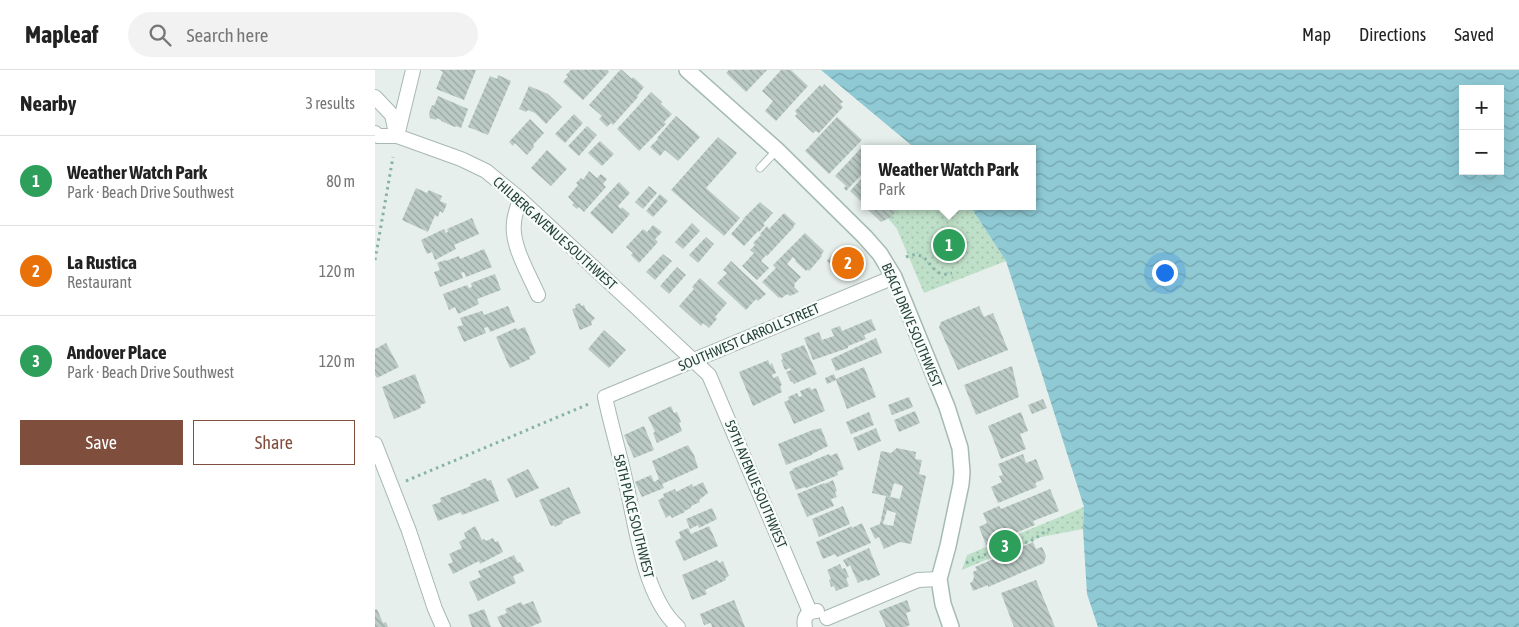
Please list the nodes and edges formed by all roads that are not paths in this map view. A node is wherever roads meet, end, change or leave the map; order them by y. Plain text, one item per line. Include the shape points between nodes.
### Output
1 (413, 70) edge
2 (687, 70) edge
3 (375, 97) edge
4 (375, 132) edge
5 (397, 136) junction
6 (777, 150) junction
7 (760, 168) dead end
8 (520, 199) junction
9 (894, 277) junction
10 (538, 295) dead end
11 (695, 360) junction
12 (601, 399) joint
13 (375, 444) edge
14 (939, 579) junction
15 (810, 612) junction
16 (827, 622) edge
17 (443, 627) edge
18 (678, 627) edge
19 (805, 627) edge
20 (951, 627) edge

1 - 5 street
2 - 6 main road, BEACH DRIVE SOUTHWEST
3 - 5 street via 392,115
4 - 5 street, CHILBERG AVENUE SOUTHWEST via 378,136
5 - 8 street, CHILBERG AVENUE SOUTHWEST via 487,171
6 - 7 lane
6 - 9 main road, BEACH DRIVE SOUTHWEST via 874,246
8 - 10 street via 513,222 515,238
8 - 11 street, CHILBERG AVENUE SOUTHWEST
9 - 11 street, SOUTHWEST CARROLL STREET
9 - 14 main road, BEACH DRIVE SOUTHWEST via 947,407 959,448 961,484
11 - 12 street, SOUTHWEST CARROLL STREET
11 - 15 street, 59TH AVENUE SOUTHWEST via 709,375
12 - 18 street, 58TH PLACE SOUTHWEST via 655,594 668,618
13 - 17 street
14 - 16 street via 918,580
14 - 20 main road, BEACH DRIVE SOUTHWEST
15 - 16 street via 822,612
15 - 19 street via 804,619

